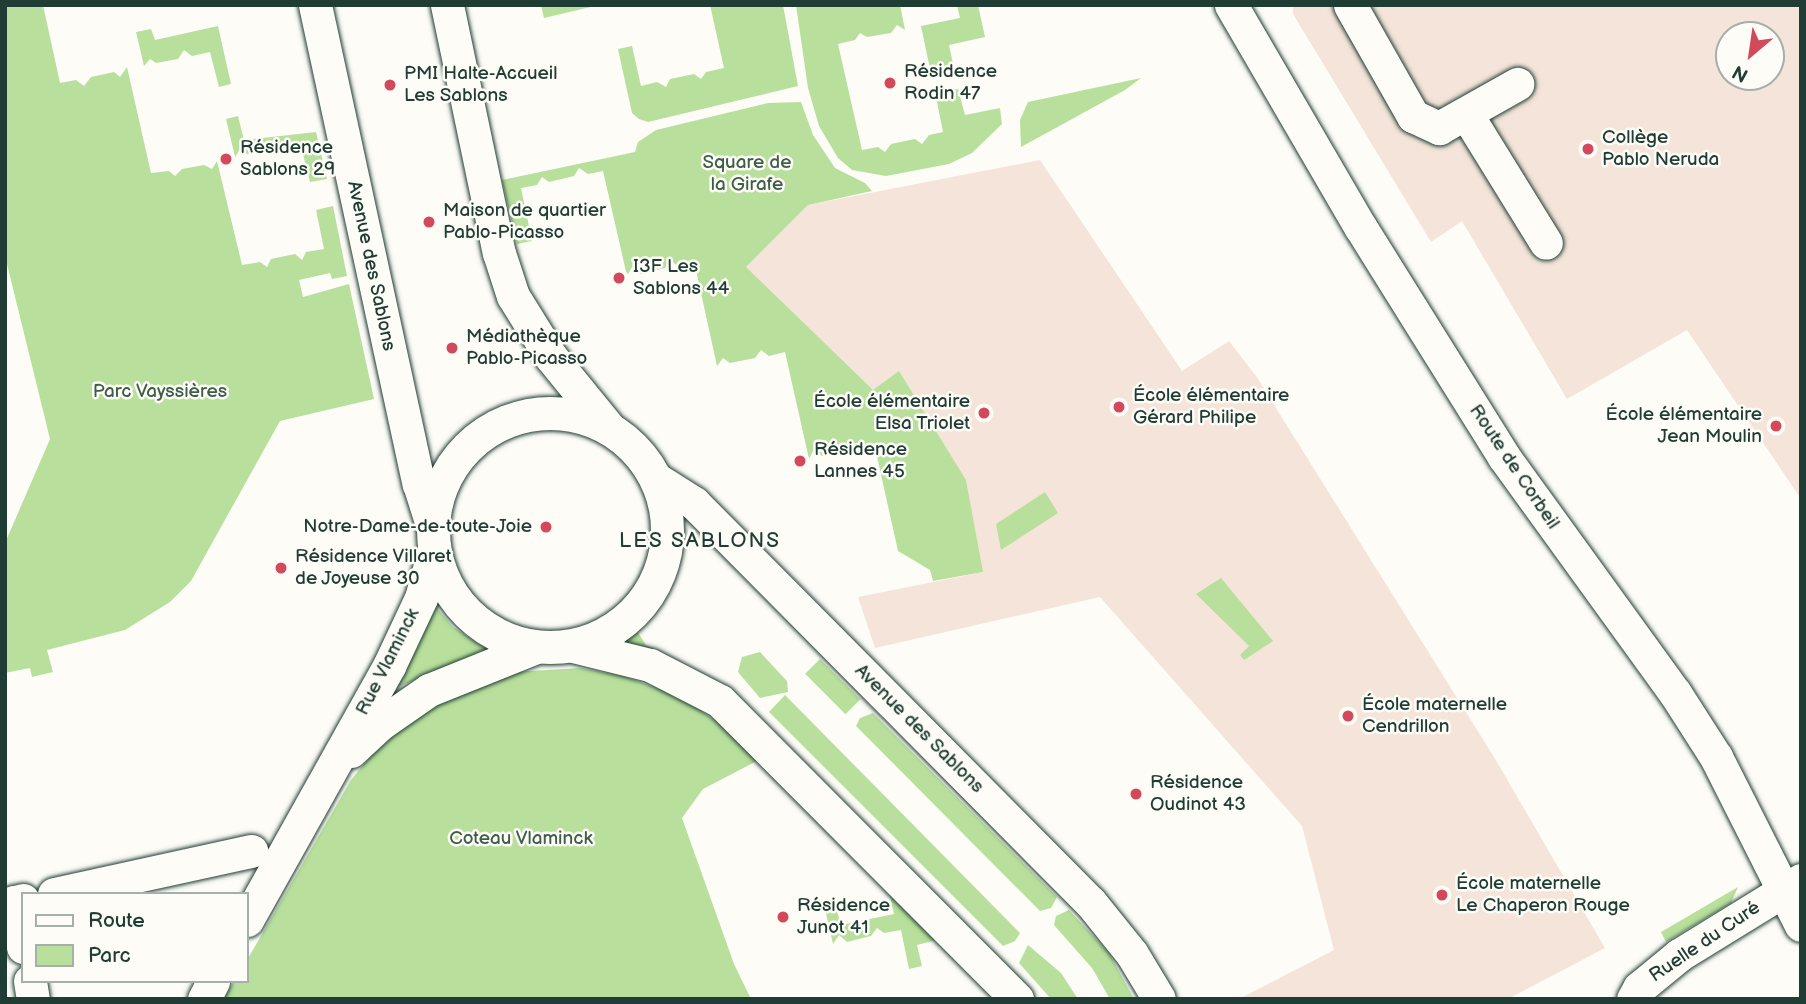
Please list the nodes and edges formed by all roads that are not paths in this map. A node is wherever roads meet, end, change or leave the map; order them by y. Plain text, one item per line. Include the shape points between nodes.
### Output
1 (315, 5) edge
2 (447, 5) edge
3 (1231, 5) edge
4 (1350, 5) edge
5 (1517, 84) dead end
6 (1467, 115) junction
7 (1546, 243) dead end
8 (608, 427) junction
9 (656, 479) junction
10 (433, 538) junction
11 (573, 646) junction
12 (536, 647) junction
13 (331, 770) junction
14 (251, 851) dead end
15 (1792, 886) edge
16 (63, 892) edge
17 (14, 902) edge
18 (248, 918) edge
19 (1801, 925) edge
20 (21, 937) edge
21 (212, 983) edge
22 (204, 999) edge
23 (1017, 999) edge
24 (1159, 999) edge
25 (1633, 999) edge

1 - 10 street, Avenue des Sablons
2 - 8 street, Avenue des Sablons via 499,253 513,296 551,357
3 - 15 street, Route de Corbeil via 1504,457 1675,693
4 - 6 street via 1413,116 1439,128
5 - 6 street
6 - 7 street
8 - 9 street, Avenue des Sablons via 637,450
8 - 10 street, Avenue des Sablons via 580,416 548,412 513,418 480,435 454,461 438,494
9 - 11 street, Avenue des Sablons via 666,505 668,535 658,578 636,611 605,635
9 - 24 street, Avenue des Sablons via 694,503 1077,887 1132,954
10 - 12 street, Avenue des Sablons via 440,573 458,604 496,635
10 - 13 street, Rue Vlaminck via 415,609
11 - 12 street, Avenue des Sablons
11 - 23 street, Avenue des Sablons via 650,665 720,701
12 - 13 street, Rue Vlaminck via 429,690 380,724
13 - 18 street, Rue Vlaminck
14 - 16 street
15 - 19 street, Route de Corbeil
15 - 25 street, Ruelle du Curé via 1679,955 1639,988
17 - 20 street
21 - 22 street

